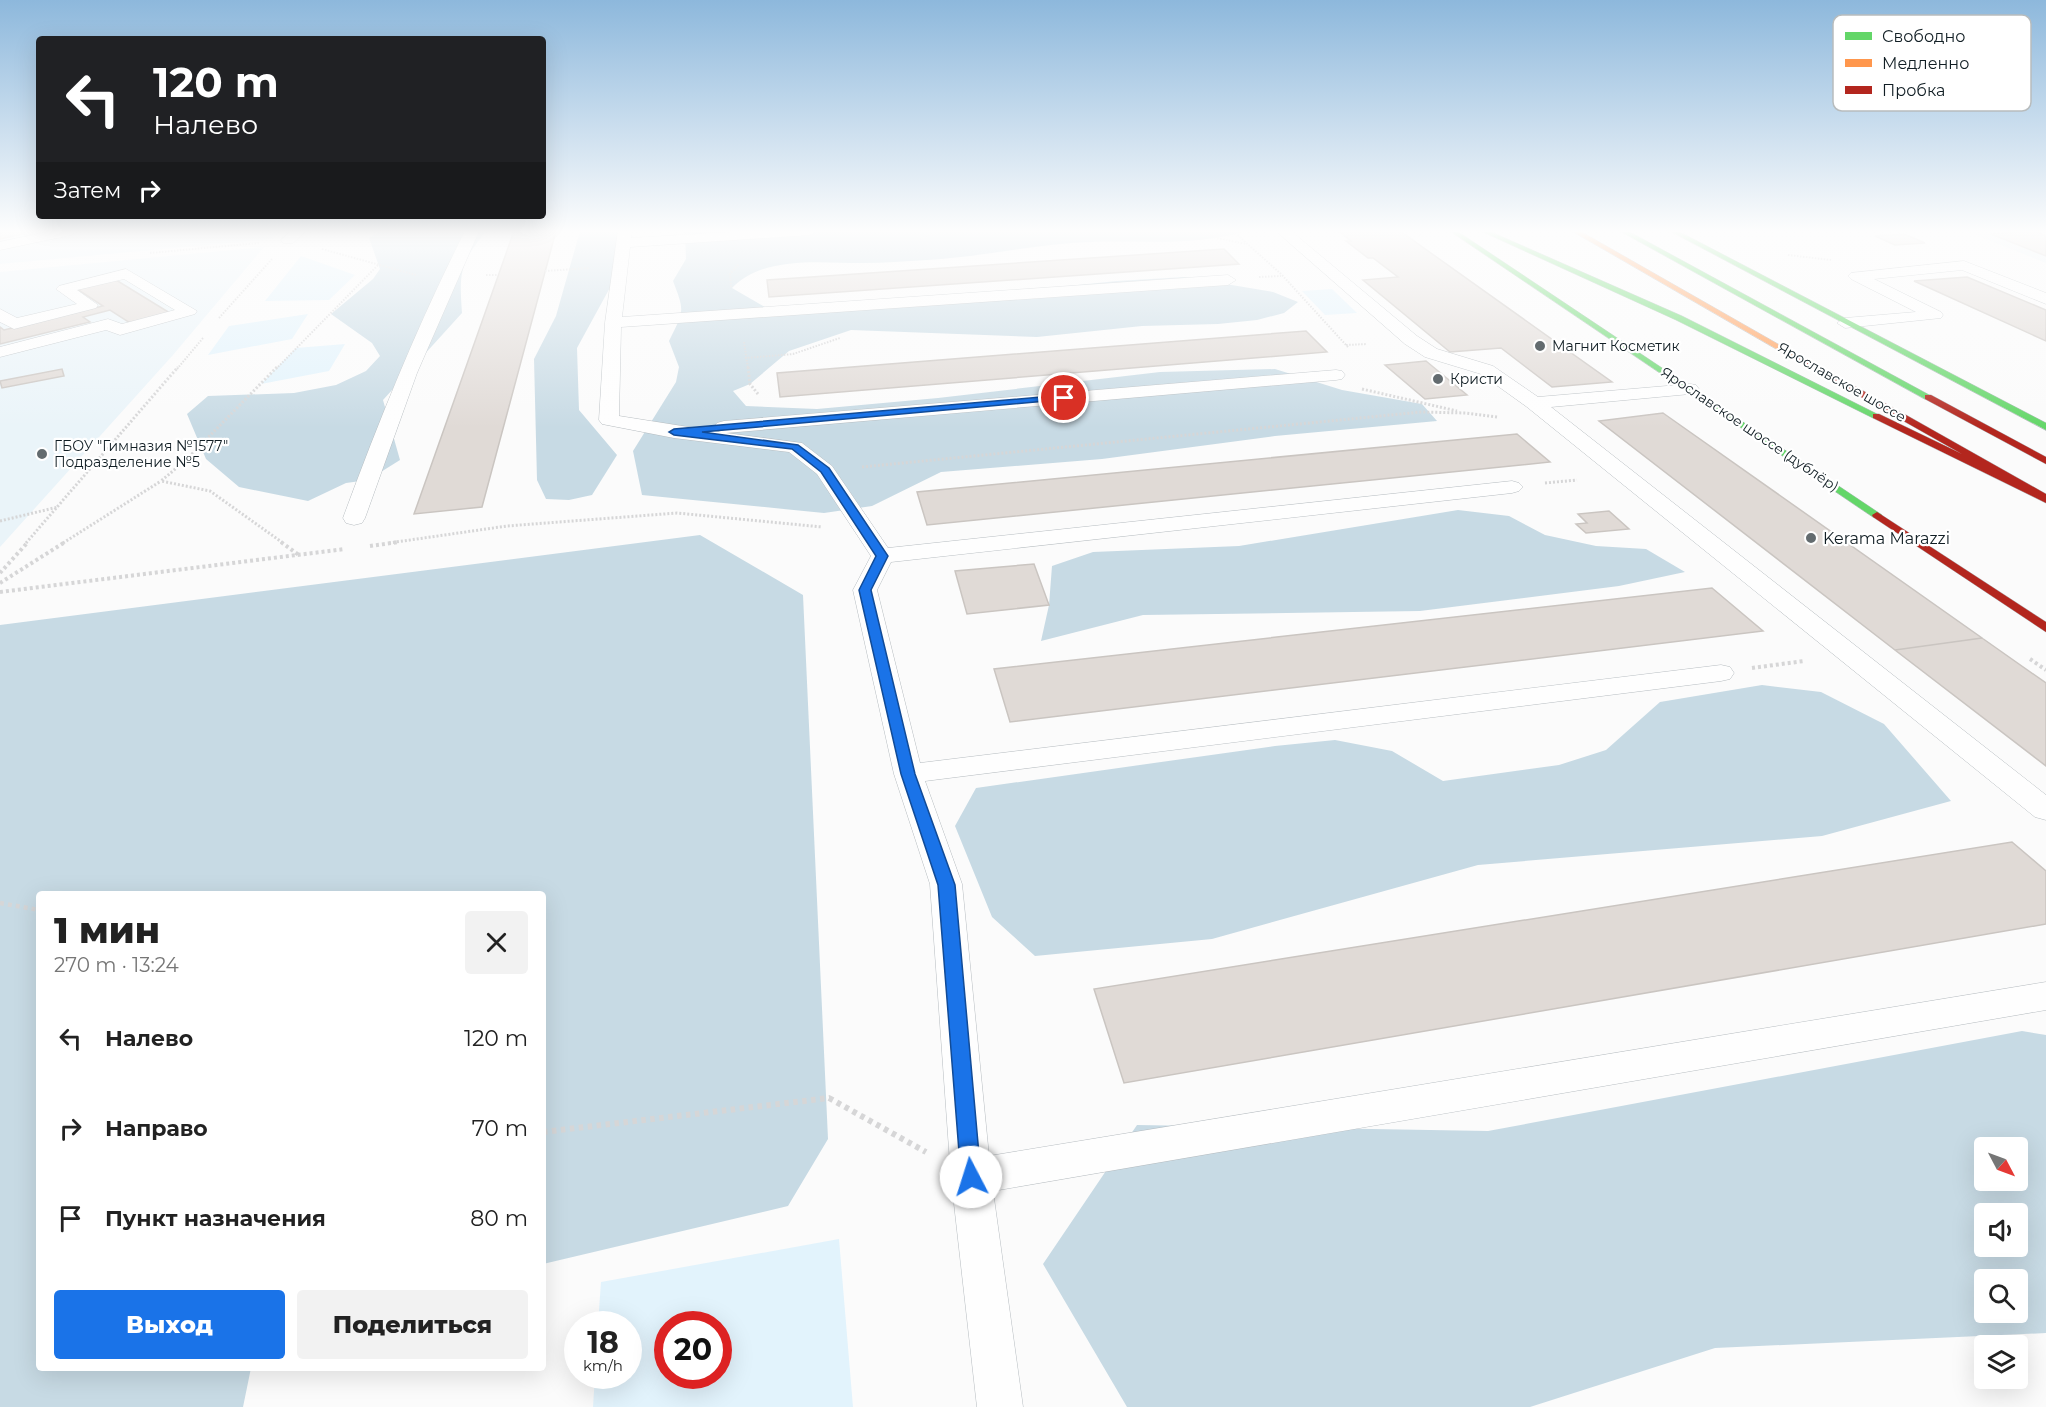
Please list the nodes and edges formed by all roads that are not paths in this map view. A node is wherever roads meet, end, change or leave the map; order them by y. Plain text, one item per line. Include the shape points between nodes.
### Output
1 (76, 297) edge
2 (165, 297) edge
3 (441, 297) edge
4 (617, 297) edge
5 (990, 297) edge
6 (1360, 297) edge
7 (1551, 297) edge
8 (1631, 297) edge
9 (1690, 297) edge
10 (1744, 297) edge
11 (1796, 297) edge
12 (1898, 297) edge
13 (0, 314) edge
14 (613, 323) junction
15 (1845, 323) junction
16 (66, 335) junction
17 (85, 349) dead end
18 (0, 352) edge
19 (1336, 375) road end
20 (1690, 389) junction
21 (1534, 403) junction
22 (2046, 427) edge
23 (674, 432) junction
24 (2046, 461) edge
25 (1512, 486) road end
26 (2046, 499) edge
27 (354, 518) dead end
28 (882, 556) junction
29 (2046, 628) edge
30 (1721, 672) road end
31 (908, 774) junction
32 (2046, 810) edge
33 (2046, 996) edge
34 (971, 1177) junction
35 (1000, 1407) edge

1 - 13 lane via 90,305 14,324
2 - 16 lane via 189,311 120,330 108,324
3 - 27 lane
4 - 14 lane
5 - 14 lane
6 - 21 lane via 1431,354 1487,370
7 - 20 street, Ярославское шоссе (дублёр)
8 - 26 street
9 - 26 street, Ярославское шоссе
10 - 24 street, Ярославское шоссе
11 - 15 street
12 - 15 lane via 1935,315
14 - 23 lane via 609,420
15 - 22 street
16 - 17 lane
16 - 18 lane
19 - 23 lane
20 - 21 lane
20 - 29 street, Ярославское шоссе (дублёр)
21 - 32 lane
23 - 28 lane via 795,447 825,470
25 - 28 lane
28 - 31 lane via 865,590
30 - 31 lane
31 - 34 lane via 946,885
33 - 34 lane
34 - 35 lane

